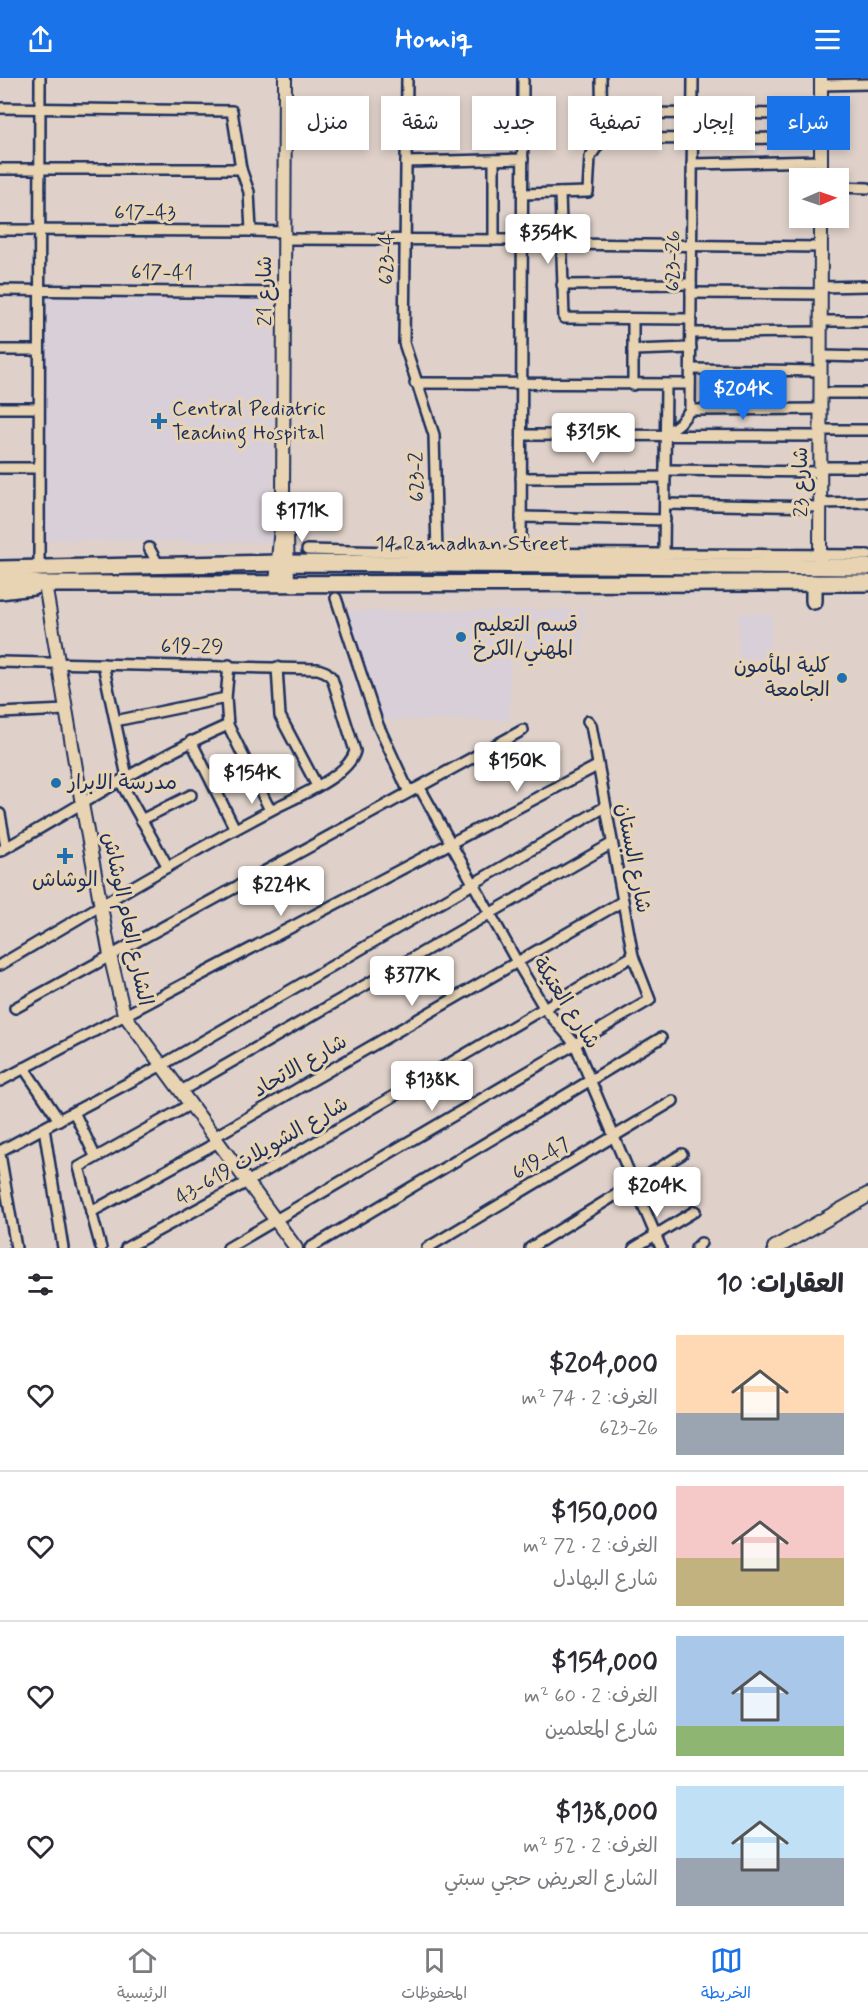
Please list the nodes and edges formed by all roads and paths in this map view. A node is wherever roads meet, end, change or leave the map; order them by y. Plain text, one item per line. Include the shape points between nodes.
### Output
1 (40, 78) edge
2 (285, 78) edge
3 (407, 78) edge
4 (523, 78) edge
5 (601, 78) edge
6 (693, 78) edge
7 (821, 81) edge
8 (868, 84) edge
9 (602, 96) edge
10 (693, 96) edge
11 (0, 108) edge
12 (40, 108) junction
13 (595, 150) edge
14 (692, 150) edge
15 (821, 150) edge
16 (494, 159) junction
17 (523, 159) junction
18 (821, 161) junction
19 (406, 162) junction
20 (692, 164) junction
21 (821, 168) edge
22 (0, 169) edge
23 (39, 169) junction
24 (241, 169) junction
25 (849, 187) edge
26 (868, 188) edge
27 (560, 193) junction
28 (523, 194) junction
29 (821, 228) edge
30 (0, 230) edge
31 (39, 230) junction
32 (251, 231) junction
33 (284, 236) junction
34 (405, 240) junction
35 (494, 240) junction
36 (522, 240) junction
37 (562, 244) junction
38 (692, 246) junction
39 (821, 247) junction
40 (562, 285) junction
41 (868, 286) edge
42 (691, 289) junction
43 (0, 290) edge
44 (39, 290) junction
45 (821, 290) junction
46 (284, 293) junction
47 (633, 320) junction
48 (691, 320) junction
49 (868, 321) edge
50 (821, 326) junction
51 (691, 333) junction
52 (691, 348) junction
53 (0, 350) edge
54 (39, 350) junction
55 (633, 350) junction
56 (820, 357) junction
57 (868, 357) edge
58 (691, 369) junction
59 (820, 371) junction
60 (522, 381) junction
61 (415, 383) junction
62 (690, 384) junction
63 (666, 385) junction
64 (633, 386) junction
65 (820, 393) junction
66 (868, 393) edge
67 (0, 408) edge
68 (38, 408) junction
69 (820, 409) junction
70 (690, 410) junction
71 (868, 430) edge
72 (820, 433) junction
73 (666, 434) junction
74 (434, 435) joint
75 (522, 435) junction
76 (868, 467) edge
77 (0, 468) edge
78 (37, 468) junction
79 (820, 469) junction
80 (665, 474) junction
81 (521, 478) junction
82 (868, 502) edge
83 (665, 504) junction
84 (820, 505) junction
85 (521, 517) junction
86 (665, 520) junction
87 (149, 548) dead end
88 (307, 550) dead end
89 (391, 552) junction
90 (437, 553) junction
91 (521, 554) junction
92 (664, 554) junction
93 (868, 555) edge
94 (737, 561) junction
95 (820, 561) junction
96 (283, 563) junction
97 (158, 564) junction
98 (377, 564) junction
99 (868, 567) edge
100 (39, 568) junction
101 (5, 572) edge
102 (868, 583) edge
103 (43, 584) junction
104 (282, 584) junction
105 (814, 584) junction
106 (0, 591) edge
107 (336, 598) dead end
108 (814, 601) dead end
109 (0, 662) edge
110 (56, 663) junction
111 (103, 663) junction
112 (229, 666) junction
113 (277, 667) junction
114 (226, 698) junction
115 (66, 711) junction
116 (0, 713) edge
117 (116, 721) junction
118 (588, 721) dead end
119 (228, 725) junction
120 (524, 730) dead end
121 (191, 741) junction
122 (597, 765) junction
123 (123, 779) junction
124 (317, 786) junction
125 (420, 788) junction
126 (191, 795) dead end
127 (82, 804) junction
128 (605, 807) junction
129 (270, 810) junction
130 (0, 814) edge
131 (141, 820) junction
132 (235, 829) junction
133 (450, 844) junction
134 (611, 844) junction
135 (3, 849) edge
136 (168, 867) junction
137 (473, 884) junction
138 (622, 901) junction
139 (101, 904) junction
140 (489, 912) junction
141 (110, 955) junction
142 (633, 956) junction
143 (517, 962) junction
144 (0, 965) edge
145 (15, 1008) dead end
146 (545, 1008) junction
147 (124, 1014) junction
148 (661, 1038) dead end
149 (575, 1044) junction
150 (162, 1065) junction
151 (0, 1068) edge
152 (24, 1068) junction
153 (3, 1079) edge
154 (592, 1079) junction
155 (181, 1091) junction
156 (673, 1101) dead end
157 (191, 1104) junction
158 (74, 1112) junction
159 (59, 1120) junction
160 (44, 1128) junction
161 (615, 1136) junction
162 (216, 1140) junction
163 (0, 1153) edge
164 (682, 1154) dead end
165 (95, 1156) junction
166 (248, 1182) junction
167 (633, 1184) junction
168 (868, 1196) edge
169 (695, 1211) dead end
170 (91, 1212) junction
171 (275, 1220) junction
172 (655, 1235) junction
173 (16, 1248) edge
174 (63, 1248) edge
175 (101, 1248) edge
176 (126, 1248) edge
177 (228, 1248) edge
178 (296, 1248) edge
179 (310, 1248) edge
180 (426, 1248) edge
181 (530, 1248) edge
182 (634, 1248) edge
183 (661, 1248) edge
184 (775, 1248) edge

1 - 12 street
2 - 33 street, شارع 21
3 - 19 street, 623-4
4 - 17 street
5 - 9 street
6 - 10 street, 623-26
7 - 8 street
11 - 12 street
12 - 23 street
12 - 24 street via 232,111
13 - 27 street via 590,157 588,192
14 - 20 street, 623-26
15 - 18 street
16 - 17 street
16 - 19 street
16 - 35 street
17 - 28 street
18 - 20 street
18 - 21 street
19 - 34 street, 623-4
20 - 38 street, 623-26
22 - 23 street
23 - 24 street
23 - 31 street
24 - 32 street via 249,192
25 - 26 street
27 - 28 street
27 - 37 street
28 - 36 street
29 - 39 street, شارع 23
30 - 31 street, 617-43
31 - 32 street, 617-43
31 - 44 street
32 - 33 street, 617-43
33 - 34 street, 617-43
33 - 46 street, شارع 21
34 - 35 street, 617-43
34 - 61 street, 623-4 via 404,343 414,367
35 - 36 street, 617-43
36 - 60 street
37 - 38 street
37 - 40 street
38 - 39 street
38 - 42 street, 623-26
39 - 45 street, شارع 23
40 - 42 street
40 - 47 street via 562,313 567,320
41 - 45 street
42 - 45 street
42 - 48 street, 623-26
43 - 44 street, 617-41
44 - 46 street, 617-41
44 - 54 street
45 - 50 street, شارع 23
46 - 96 street, شارع 21
47 - 48 street
47 - 55 street
48 - 51 street, 623-26
49 - 50 street
50 - 51 street
50 - 56 street, شارع 23
51 - 52 street, 623-26
52 - 55 street
52 - 58 street, 623-26
53 - 54 street
54 - 68 street
55 - 64 street
56 - 57 street
56 - 59 street, شارع 23
58 - 59 street
58 - 62 street, 623-26
59 - 65 street, شارع 23
60 - 61 street
60 - 64 street
60 - 75 street
61 - 74 street, 623-4
62 - 63 street
62 - 70 street, 623-26
63 - 64 street
63 - 73 street
65 - 66 street
65 - 69 street, شارع 23
67 - 68 street
68 - 78 street
69 - 70 street
69 - 72 street, شارع 23
70 - 73 street
71 - 72 street
72 - 73 street
72 - 79 street, شارع 23
73 - 75 street
73 - 80 street
74 - 90 street, 623-2
75 - 81 street
76 - 79 street
77 - 78 street
78 - 100 street
79 - 80 street
79 - 84 street, شارع 23
80 - 81 street
80 - 83 street
81 - 85 street
82 - 84 street
83 - 84 street
83 - 86 street
84 - 95 street, شارع 23
85 - 86 street
85 - 91 street
86 - 92 street
87 - 97 street
88 - 89 street
89 - 90 street
89 - 98 main road
90 - 91 street
91 - 92 street
92 - 94 street
93 - 95 street
94 - 95 main road, 14 Ramadhan Street
94 - 98 main road, 14 Ramadhan Street
95 - 99 main road, 14 Ramadhan Street
96 - 97 main road, 14 Ramadhan Street
96 - 98 main road, 14 Ramadhan Street
96 - 104 street, شارع 21
97 - 100 main road, 14 Ramadhan Street
100 - 101 main road, 14 Ramadhan Street
101 - 103 main road, 14 Ramadhan Street
102 - 105 main road, 14 Ramadhan Street
103 - 104 main road, 14 Ramadhan Street
103 - 106 main road, 14 Ramadhan Street
103 - 110 street, الشارع العام الوشاش
104 - 105 main road, 14 Ramadhan Street
105 - 108 main road
107 - 125 street via 378,725 408,790
109 - 110 street, 619-29
110 - 111 street, 619-29
110 - 115 street, الشارع العام الوشاش
111 - 112 street, 619-29
111 - 117 street
112 - 113 street, 619-29
112 - 114 street
113 - 124 street via 280,716
113 - 124 street, 619-29 via 326,672 332,678 354,751 348,767
114 - 117 street
114 - 119 street
115 - 116 street
115 - 127 street, الشارع العام الوشاش
117 - 123 street
118 - 122 street, شارع البستان
119 - 121 street
119 - 129 street
120 - 125 street
121 - 123 street
121 - 132 street
122 - 128 street, شارع البستان
122 - 133 street
123 - 127 street
123 - 131 street
124 - 129 street
125 - 133 street, شارع العتيکة
125 - 141 street
126 - 131 street
127 - 135 street
127 - 139 street, الشارع العام الوشاش
128 - 134 street, شارع البستان
128 - 137 street
129 - 132 street
130 - 135 street
131 - 136 street
132 - 136 street
133 - 137 street, شارع العتيکة
133 - 147 street
134 - 138 street, شارع البستان
134 - 140 street
136 - 139 street
137 - 140 street, شارع العتيکة
137 - 150 street
138 - 142 street, شارع البستان
138 - 143 street, شارع الاتحاد
139 - 141 street, الشارع العام الوشاش
139 - 144 street
140 - 143 street, شارع العتيکة
140 - 155 street
141 - 145 street
141 - 147 street, الشارع العام الوشاش
142 - 146 street, شارع الشويلات 619-43
142 - 149 street, شارع البستان via 650,1000
143 - 146 street, شارع العتيکة
143 - 162 street, شارع الاتحاد
146 - 149 street, شارع العتيکة
146 - 166 street, شارع الشويلات 619-43
147 - 150 street, الشارع العام الوشاش
147 - 152 street
148 - 154 street
149 - 154 street, شارع العتيکة
149 - 171 street
150 - 155 street, الشارع العام الوشاش
150 - 158 street
151 - 153 street
152 - 153 street
152 - 159 street
154 - 161 street, شارع العتيکة
154 - 179 street
155 - 157 street, الشارع العام الوشاش
156 - 161 street, 619-47
157 - 162 street, الشارع العام الوشاش
157 - 165 street
158 - 159 street
158 - 165 street
159 - 160 street
160 - 163 street
160 - 174 street
161 - 167 street, شارع العتيکة
161 - 180 street, 619-47
162 - 166 street, الشارع العام الوشاش
162 - 170 street, شارع الاتحاد
163 - 173 street
164 - 167 street
165 - 170 street via 79,1167
166 - 171 street, الشارع العام الوشاش
166 - 176 street, شارع الشويلات 619-43
167 - 172 street, شارع العتيکة
167 - 181 street
168 - 184 main road
169 - 172 street
170 - 175 street
171 - 177 street
171 - 178 street, الشارع العام الوشاش
172 - 182 street
172 - 183 street, شارع العتيکة

